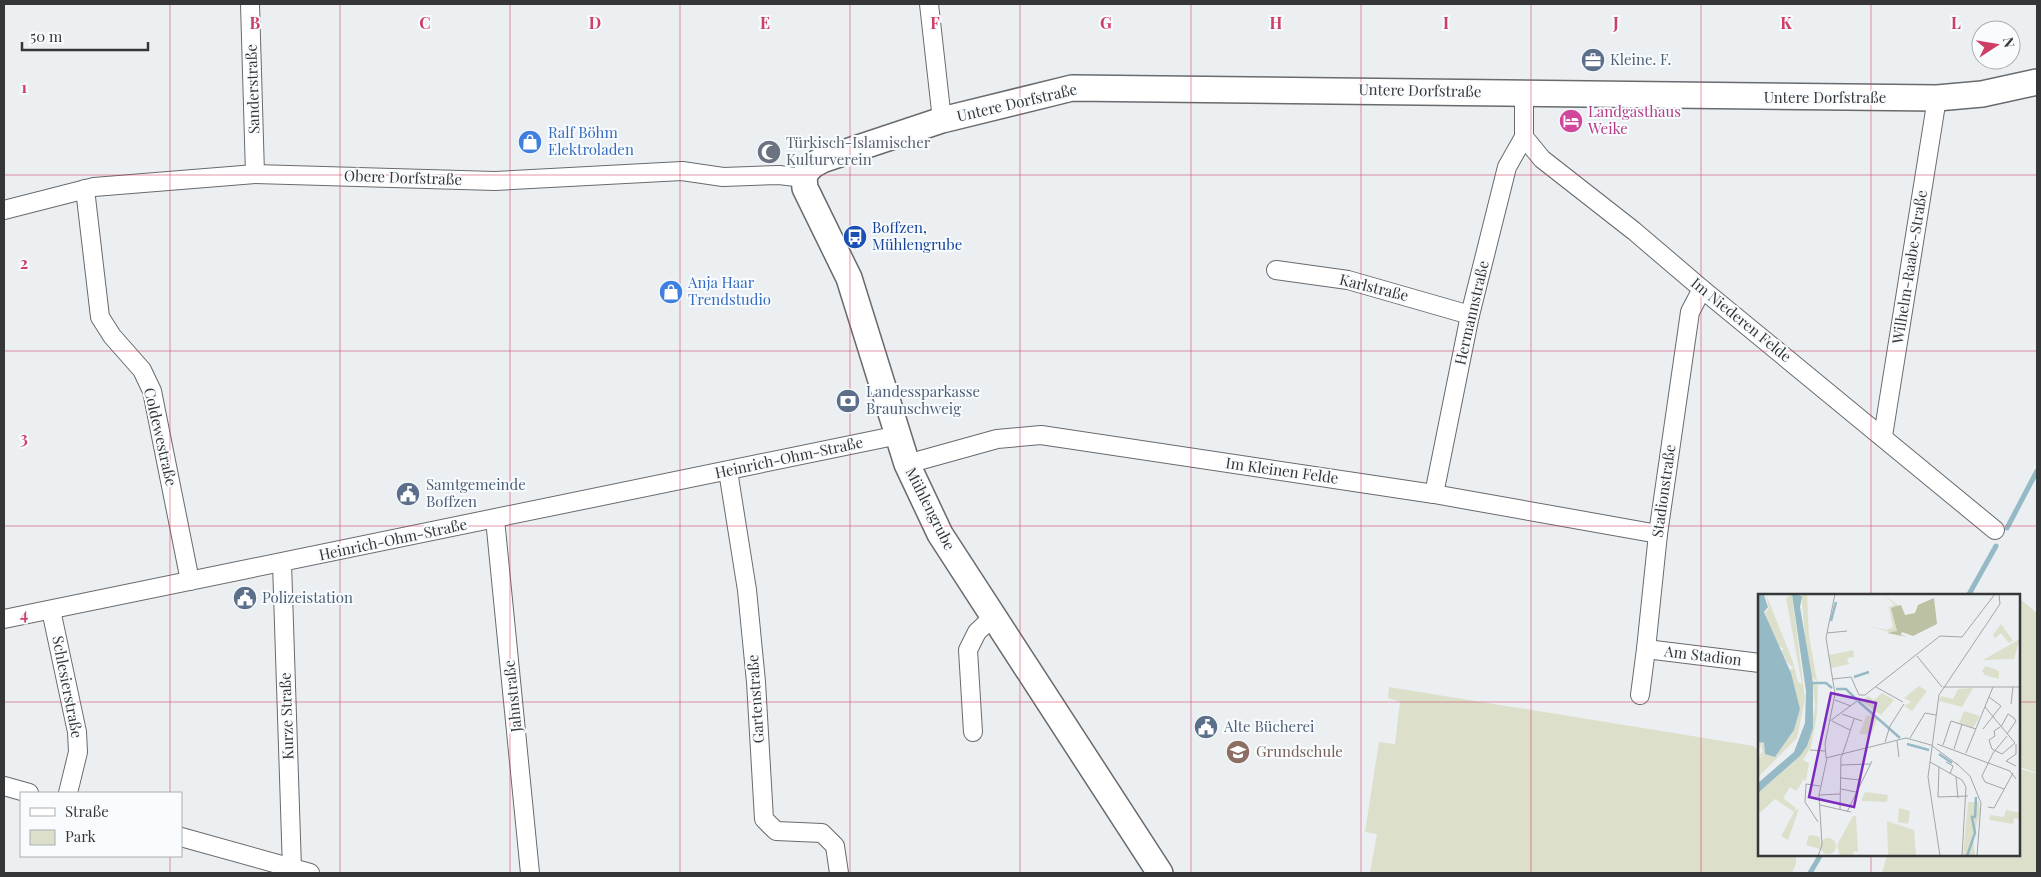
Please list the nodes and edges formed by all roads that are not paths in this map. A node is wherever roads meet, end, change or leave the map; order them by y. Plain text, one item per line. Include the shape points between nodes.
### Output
1 (250, 4) edge
2 (929, 4) edge
3 (2037, 82) edge
4 (1524, 92) junction
5 (1937, 98) junction
6 (942, 120) junction
7 (1524, 137) junction
8 (809, 172) junction
9 (255, 174) junction
10 (85, 190) junction
11 (4, 210) edge
12 (1276, 270) dead end
13 (1702, 289) junction
14 (1470, 315) junction
15 (899, 435) junction
16 (1883, 436) junction
17 (907, 464) junction
18 (728, 471) junction
19 (1434, 494) junction
20 (495, 519) junction
21 (1995, 530) dead end
22 (1658, 534) junction
23 (282, 563) junction
24 (190, 580) junction
25 (51, 610) junction
26 (994, 616) junction
27 (4, 619) edge
28 (1646, 649) junction
29 (1758, 663) edge
30 (1640, 695) dead end
31 (973, 732) dead end
32 (4, 786) edge
33 (25, 792) edge
34 (68, 792) edge
35 (182, 837) edge
36 (292, 869) junction
37 (310, 873) edge
38 (530, 873) edge
39 (839, 873) edge
40 (1160, 873) edge

1 - 9 street, Sanderstraße
2 - 6 street
3 - 5 street, Untere Dorfstraße via 1982,94
4 - 5 street, Untere Dorfstraße
4 - 6 street, Untere Dorfstraße via 1072,88
4 - 7 street
5 - 16 street, Wilhelm-Raabe-Straße
6 - 8 street, Untere Dorfstraße via 848,151
7 - 13 street, Im Niederen Felde via 1542,159
7 - 14 street, Hermannstraße via 1507,167
8 - 9 street, Obere Dorfstraße via 723,177 682,171 495,181
8 - 15 street, Mühlengrube via 805,188 807,194 849,278
9 - 10 street, Obere Dorfstraße
10 - 11 street, Obere Dorfstraße
10 - 24 street, Coldewestraße via 100,318 142,370 152,391
12 - 14 street, Karlstraße via 1348,280
13 - 16 street, Im Niederen Felde
13 - 22 street, Stadionstraße via 1690,312
14 - 19 street, Hermannstraße
15 - 17 street, Mühlengrube
15 - 18 street, Heinrich-Ohm-Straße
16 - 21 street, Im Niederen Felde
17 - 19 street, Im Kleinen Felde via 997,439 1042,435
17 - 26 street, Mühlengrube via 940,534
18 - 20 street, Heinrich-Ohm-Straße
18 - 39 street, Gartenstraße via 747,590 764,819 776,831 822,833 835,846
19 - 22 street, Im Kleinen Felde
20 - 23 street, Heinrich-Ohm-Straße
20 - 38 street, Jahnstraße
22 - 28 street, Stadionstraße
23 - 24 street, Heinrich-Ohm-Straße
23 - 36 street, Kurze Straße
24 - 25 street, Heinrich-Ohm-Straße
25 - 27 street, Heinrich-Ohm-Straße
25 - 34 street, Schlesierstraße via 77,732 78,752
26 - 31 street via 977,632 968,650
26 - 40 street, Mühlengrube
28 - 29 street, Am Stadion
28 - 30 street, Stadionstraße
32 - 33 street
35 - 36 street
36 - 37 street

